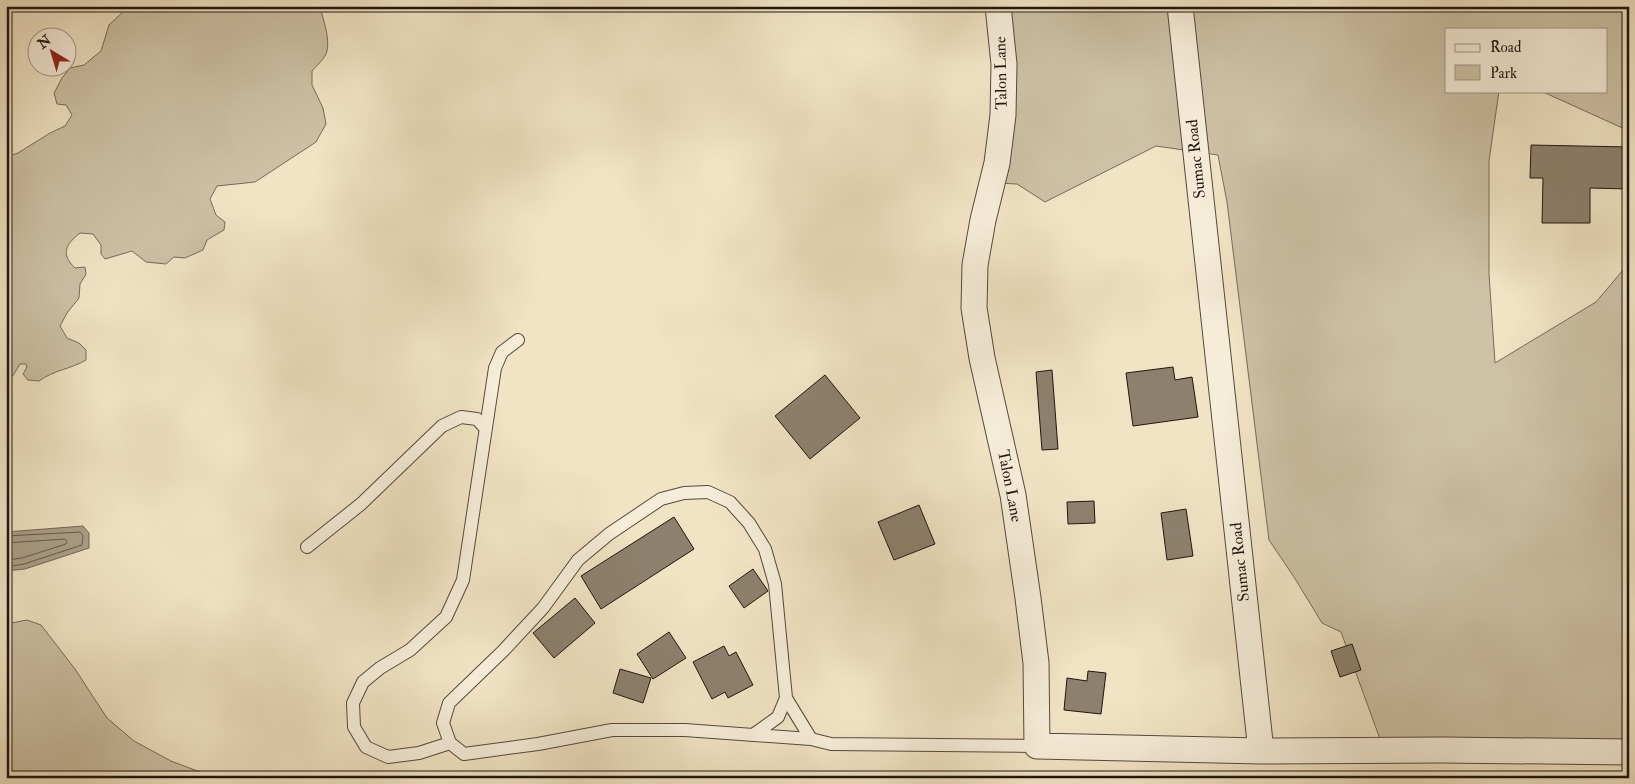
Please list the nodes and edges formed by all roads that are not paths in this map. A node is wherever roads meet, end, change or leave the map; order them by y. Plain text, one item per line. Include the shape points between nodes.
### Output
1 (998, 6) edge
2 (1180, 6) edge
3 (518, 340) dead end
4 (486, 429) junction
5 (307, 547) dead end
6 (786, 698) junction
7 (753, 735) junction
8 (811, 739) junction
9 (450, 743) junction
10 (1037, 746) junction
11 (1261, 752) junction
12 (1629, 752) edge

1 - 10 street, Talon Lane via 1004,64 1003,114 997,163 975,265 974,308 1013,495 1028,598 1036,663
2 - 11 street, Sumac Road
3 - 4 lane via 502,352 495,368
4 - 5 lane via 477,419 461,418 442,426 361,504
4 - 9 lane via 463,580 446,617 410,650 363,682 353,703 354,727 366,747 388,757 418,753
6 - 7 lane via 778,717
6 - 8 lane
6 - 9 lane via 775,584 765,549 749,522 730,502 708,492 684,493 661,498 578,560 544,608 449,703 443,723
7 - 8 lane
7 - 9 lane via 685,730 612,730 464,754
8 - 10 lane via 831,744
10 - 11 street
11 - 12 street

